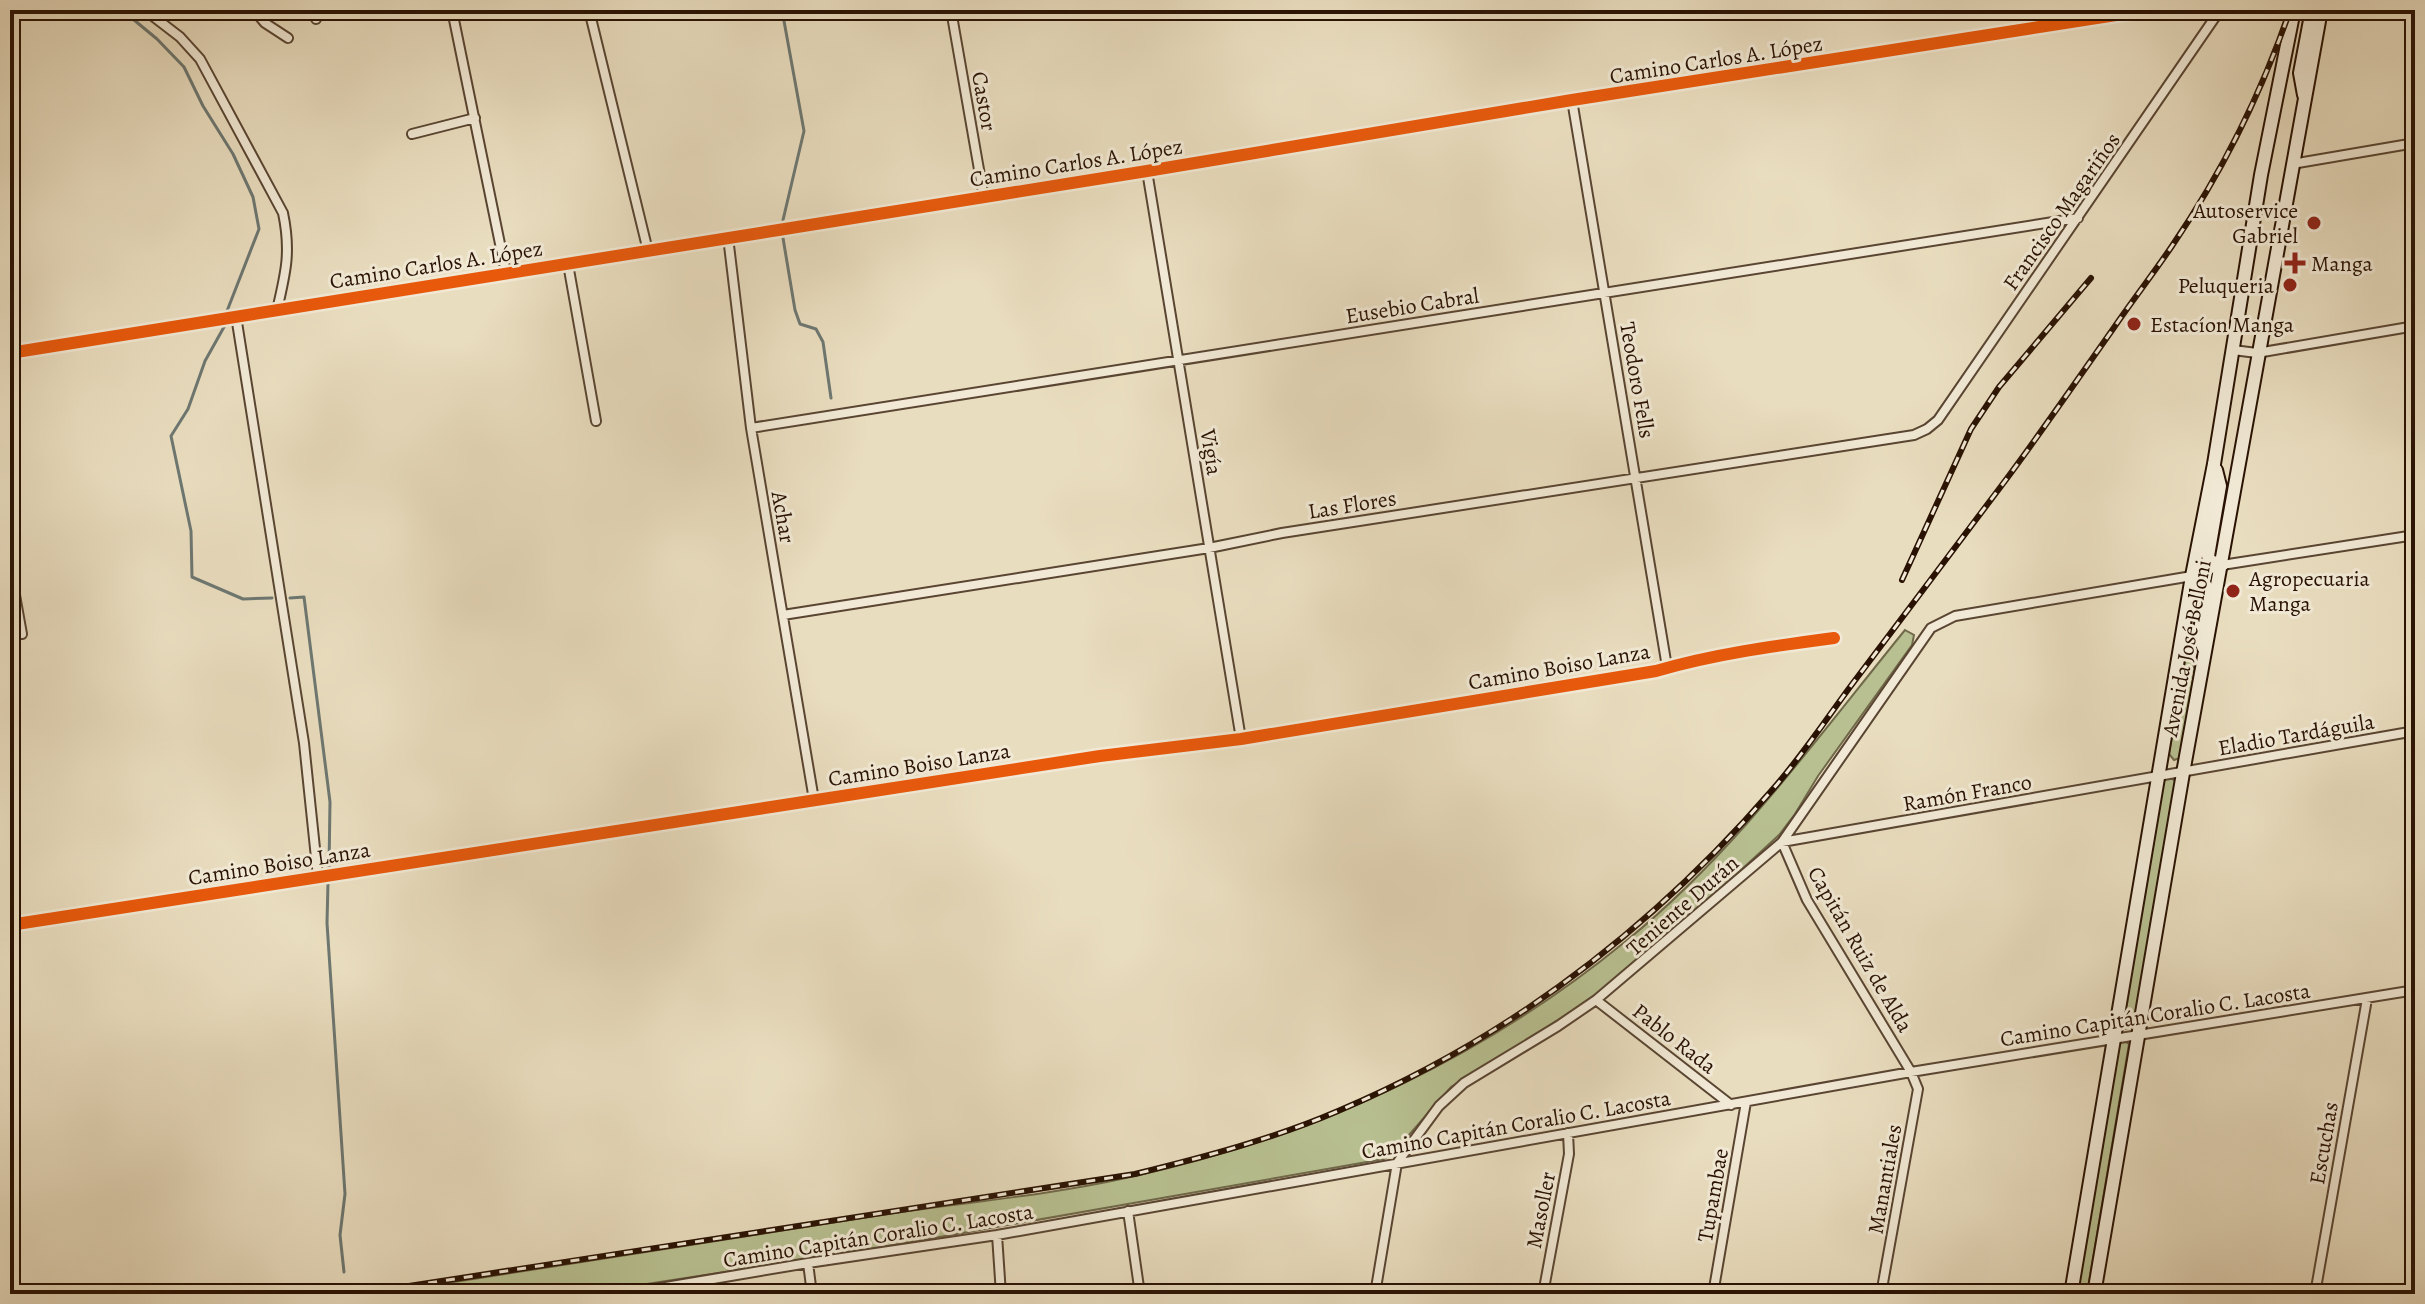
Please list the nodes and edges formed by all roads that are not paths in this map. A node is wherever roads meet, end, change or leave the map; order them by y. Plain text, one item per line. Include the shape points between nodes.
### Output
1 (145, 10) edge
2 (254, 10) edge
3 (452, 10) edge
4 (589, 10) edge
5 (951, 10) edge
6 (2148, 10) edge
7 (2220, 10) edge
8 (2294, 10) edge
9 (2313, 10) edge
10 (2321, 10) edge
11 (288, 38) dead end
12 (2305, 98) junction
13 (1572, 100) junction
14 (475, 118) junction
15 (412, 134) dead end
16 (2415, 143) edge
17 (2292, 164) junction
18 (1147, 171) junction
19 (984, 198) junction
20 (2078, 218) junction
21 (728, 237) junction
22 (648, 251) junction
23 (568, 264) junction
24 (506, 273) junction
25 (1605, 293) junction
26 (277, 310) junction
27 (236, 316) junction
28 (2415, 326) edge
29 (2233, 350) junction
30 (10, 353) edge
31 (2257, 353) junction
32 (1178, 360) junction
33 (596, 421) dead end
34 (751, 428) junction
35 (1927, 429) joint
36 (2214, 464) junction
37 (1637, 477) junction
38 (2415, 535) edge
39 (1209, 548) junction
40 (2222, 565) junction
41 (10, 567) edge
42 (2192, 576) junction
43 (783, 615) junction
44 (22, 634) dead end
45 (1834, 638) dead end
46 (2204, 654) junction
47 (1667, 667) junction
48 (2413, 732) edge
49 (1241, 739) junction
50 (2415, 750) edge
51 (2183, 773) junction
52 (2158, 777) junction
53 (814, 800) junction
54 (1782, 842) junction
55 (318, 877) junction
56 (10, 925) edge
57 (2415, 990) edge
58 (2367, 999) junction
59 (1596, 1000) junction
60 (2138, 1036) junction
61 (2115, 1039) junction
62 (1911, 1072) junction
63 (1746, 1102) junction
64 (1731, 1105) junction
65 (1568, 1133) junction
66 (1397, 1163) junction
67 (1128, 1211) junction
68 (997, 1235) junction
69 (808, 1263) junction
70 (637, 1293) edge
71 (624, 1294) edge
72 (812, 1294) edge
73 (1001, 1294) edge
74 (1140, 1294) edge
75 (1375, 1294) edge
76 (1543, 1294) edge
77 (1713, 1294) edge
78 (1881, 1294) edge
79 (2071, 1294) edge
80 (2094, 1294) edge
81 (2315, 1294) edge

1 - 26 street via 200,59 283,213 289,239
2 - 11 street
3 - 14 street
4 - 22 street
5 - 19 street, Castor
6 - 13 street, Camino Carlos A. López
7 - 20 street, Francisco Magariños
8 - 29 main road, Avenida José Belloni
9 - 12 main road via 2300,73
10 - 12 main road, Avenida José Belloni
12 - 17 main road, Avenida José Belloni
13 - 18 street, Camino Carlos A. López
13 - 25 street, Teodoro Fells
14 - 15 street
14 - 24 street
16 - 17 street
17 - 31 main road, Avenida José Belloni
18 - 19 street, Camino Carlos A. López
18 - 32 street, Vigía
19 - 21 street, Camino Carlos A. López
20 - 25 street, Eusebio Cabral
20 - 35 street, Francisco Magariños
21 - 22 street, Camino Carlos A. López
21 - 34 street, Achar
22 - 23 street, Camino Carlos A. López
23 - 24 street, Camino Carlos A. López
23 - 33 street
24 - 26 street, Camino Carlos A. López
25 - 32 street, Eusebio Cabral
25 - 37 street, Teodoro Fells
26 - 27 street, Camino Carlos A. López
27 - 30 street, Camino Carlos A. López
27 - 55 street via 304,743
28 - 31 street
29 - 31 street
29 - 36 main road, Avenida José Belloni
31 - 40 main road, Avenida José Belloni
32 - 34 street, Eusebio Cabral
32 - 39 street, Vigía
34 - 43 street, Achar
35 - 37 street, Las Flores
36 - 40 main road via 2220,486 2208,556
36 - 42 main road, Avenida José Belloni
37 - 39 street, Las Flores
37 - 47 street, Teodoro Fells
38 - 40 street
39 - 43 street, Las Flores
39 - 49 street, Vigía
40 - 42 street
40 - 46 main road, Avenida José Belloni
41 - 44 street
42 - 46 main road via 2202,578 2207,589 2200,630
42 - 52 main road, Avenida José Belloni
42 - 54 street, Teniente Durán via 1955,616 1931,628
43 - 53 street, Achar
45 - 47 street, Camino Boiso Lanza
46 - 51 main road, Avenida José Belloni
47 - 49 street, Camino Boiso Lanza
48 - 50 street
48 - 51 street, Eladio Tardáguila
49 - 53 street, Camino Boiso Lanza
51 - 52 street, Eladio Tardáguila
51 - 60 main road, Avenida José Belloni
52 - 54 street, Ramón Franco
52 - 61 main road, Avenida José Belloni
53 - 55 street, Camino Boiso Lanza
54 - 59 street, Teniente Durán
54 - 62 street, Capitán Ruiz de Alda via 1807,900
55 - 56 street, Camino Boiso Lanza
57 - 58 street, Camino Capitán Coralio C. Lacosta
58 - 60 street, Camino Capitán Coralio C. Lacosta
58 - 81 street, Escuchas
59 - 64 street, Pablo Rada
59 - 66 street, Teniente Durán via 1457,1089
60 - 61 street, Camino Capitán Coralio C. Lacosta
60 - 80 main road, Avenida José Belloni
61 - 62 street, Camino Capitán Coralio C. Lacosta
61 - 79 main road, Avenida José Belloni
62 - 63 street, Camino Capitán Coralio C. Lacosta
62 - 78 street, Manantiales via 1918,1089
63 - 64 street, Camino Capitán Coralio C. Lacosta
63 - 77 street, Tupambae
64 - 65 street, Camino Capitán Coralio C. Lacosta
65 - 66 street, Camino Capitán Coralio C. Lacosta
65 - 76 street, Masoller via 1569,1154
66 - 67 street, Camino Capitán Coralio C. Lacosta
66 - 75 street
67 - 68 street, Camino Capitán Coralio C. Lacosta
67 - 74 street
68 - 69 street, Camino Capitán Coralio C. Lacosta
68 - 73 street
69 - 70 street, Camino Capitán Coralio C. Lacosta
69 - 72 street
70 - 71 street, Camino Capitán Coralio C. Lacosta

